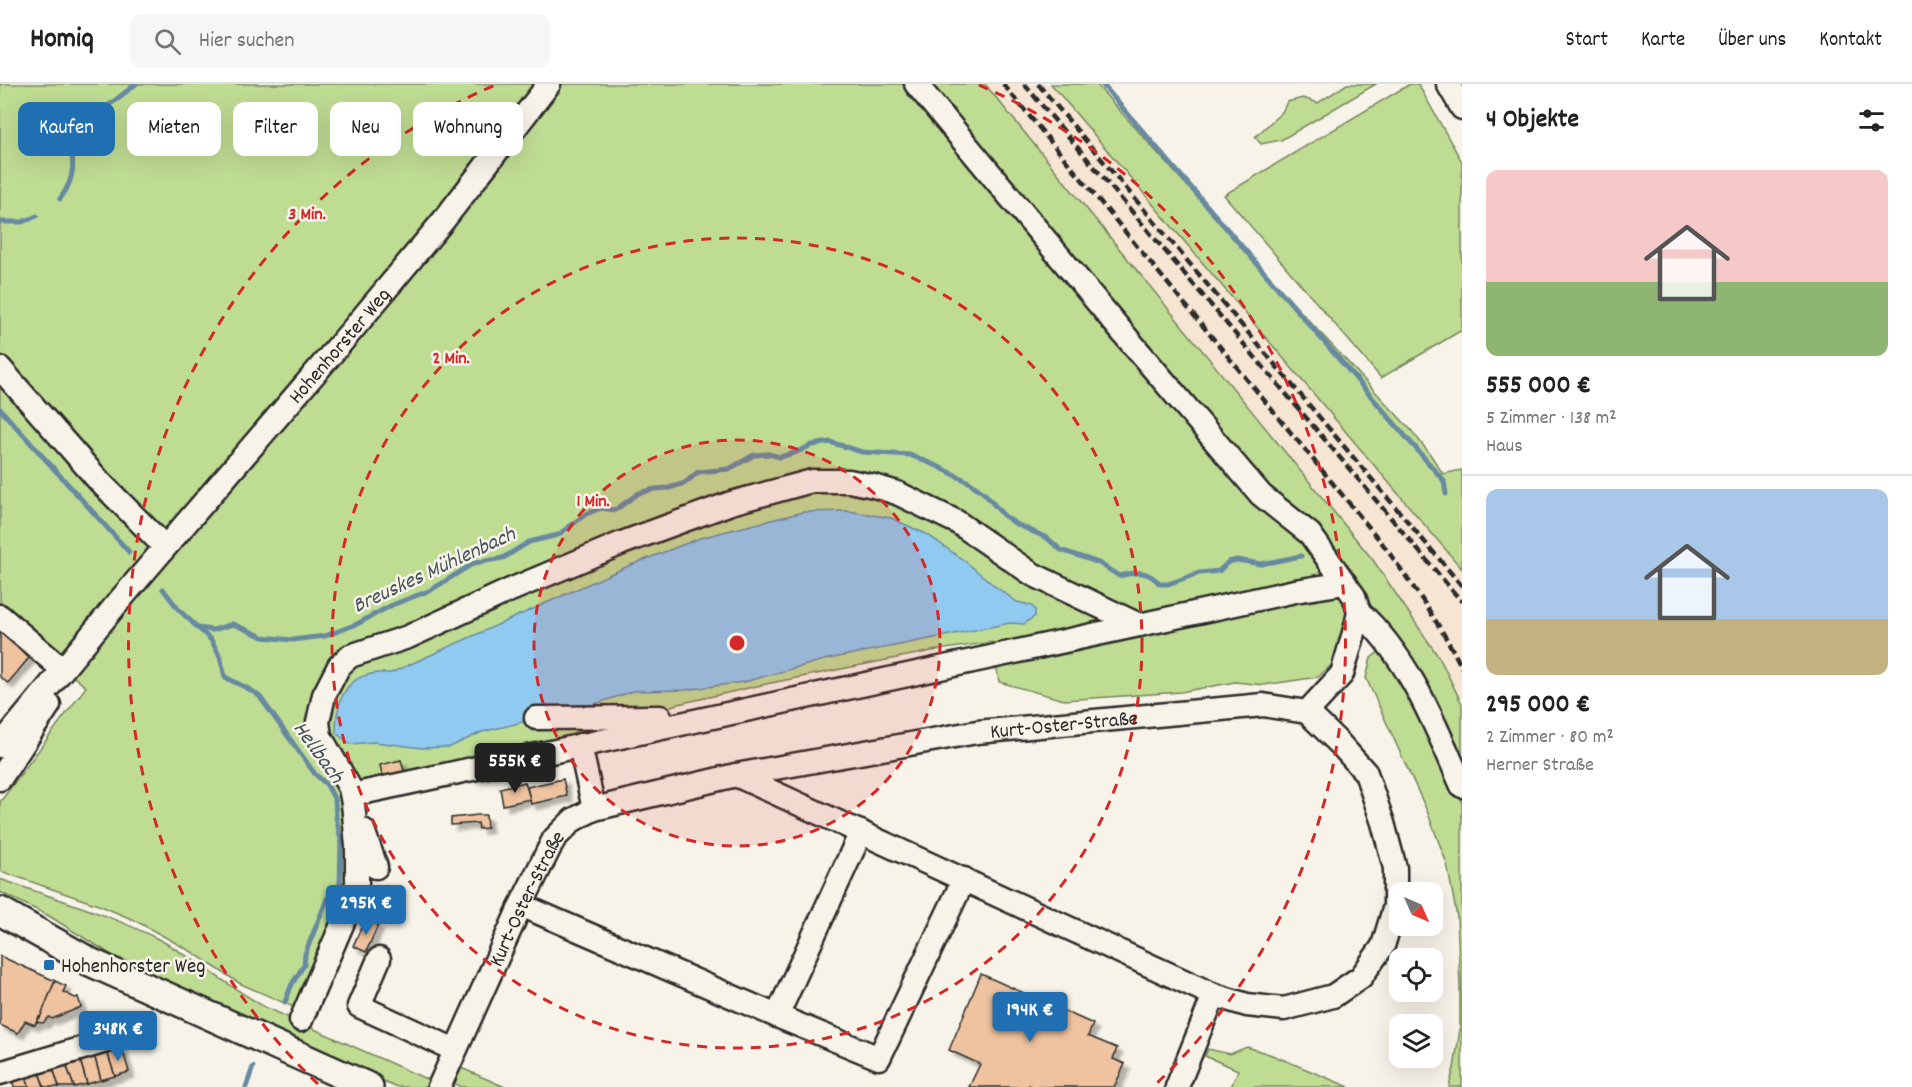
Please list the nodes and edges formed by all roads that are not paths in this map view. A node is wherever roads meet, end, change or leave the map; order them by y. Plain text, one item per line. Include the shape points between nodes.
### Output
1 (549, 84) edge
2 (916, 84) edge
3 (1448, 84) edge
4 (1462, 108) edge
5 (0, 368) edge
6 (165, 548) junction
7 (1345, 583) junction
8 (120, 600) junction
9 (1359, 612) junction
10 (0, 616) edge
11 (1139, 625) junction
12 (62, 669) junction
13 (1307, 712) junction
14 (706, 717) junction
15 (536, 718) dead end
16 (580, 745) junction
17 (0, 746) edge
18 (736, 775) junction
19 (0, 778) edge
20 (1462, 786) edge
21 (353, 799) junction
22 (594, 809) junction
23 (861, 832) junction
24 (376, 867) dead end
25 (964, 879) junction
26 (521, 905) junction
27 (0, 911) edge
28 (0, 928) edge
29 (379, 959) dead end
30 (90, 962) junction
31 (1214, 995) junction
32 (777, 1016) junction
33 (302, 1020) dead end
34 (126, 1035) dead end
35 (455, 1050) junction
36 (0, 1073) edge
37 (369, 1087) edge
38 (439, 1087) edge
39 (1177, 1087) edge

1 - 6 street, Hohenhorster Weg via 428,239
2 - 7 street via 1230,459 1261,495 1310,534
3 - 4 street
5 - 6 street via 100,482
6 - 8 street, Hohenhorster Weg
7 - 9 street
7 - 11 street
8 - 12 street, Hohenhorster Weg
8 - 19 street, Hohenhorster Weg via 112,623 57,692
9 - 13 street via 1342,674
9 - 20 street via 1398,656
10 - 12 street
11 - 14 street
11 - 21 street via 1032,574 927,506 874,486 812,481 731,503 622,543 408,637 350,656 339,666 324,695 318,722 320,736
12 - 17 street, Hohenhorster Weg
13 - 18 street, Kurt-Oster-Straße via 1263,705 977,732
13 - 31 street via 1366,773 1383,823 1395,867 1395,906 1383,946 1360,976 1333,996 1284,1009 1247,1005
14 - 15 street
14 - 16 street
16 - 21 street
16 - 22 street
18 - 22 street, Kurt-Oster-Straße
18 - 23 street
21 - 24 street
21 - 33 street via 357,883
22 - 26 street, Kurt-Oster-Straße via 573,820 554,839
23 - 25 street
23 - 32 street
25 - 31 street
25 - 32 street via 879,1058
26 - 32 street
26 - 35 street, Kurt-Oster-Straße
27 - 30 main road
28 - 30 main road via 57,953
29 - 35 street via 359,1006
30 - 37 main road
31 - 39 street
34 - 36 street
35 - 38 street, Kurt-Oster-Straße

